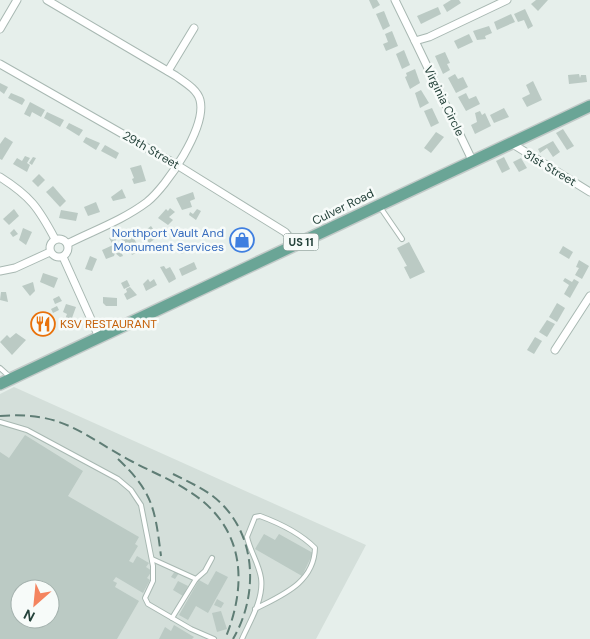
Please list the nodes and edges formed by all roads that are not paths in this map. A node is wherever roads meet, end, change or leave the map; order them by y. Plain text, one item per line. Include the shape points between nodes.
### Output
1 (17, 0) edge
2 (47, 0) edge
3 (395, 0) edge
4 (507, 0) edge
5 (0, 28) edge
6 (194, 28) dead end
7 (415, 41) junction
8 (0, 64) edge
9 (168, 71) junction
10 (590, 106) edge
11 (511, 144) junction
12 (473, 162) junction
13 (177, 165) junction
14 (0, 176) edge
15 (590, 192) edge
16 (379, 205) junction
17 (55, 239) junction
18 (402, 239) dead end
19 (69, 243) junction
20 (296, 245) junction
21 (50, 252) junction
22 (63, 257) junction
23 (0, 271) edge
24 (590, 296) edge
25 (99, 337) junction
26 (556, 350) dead end
27 (0, 368) edge
28 (11, 378) junction
29 (0, 384) edge
30 (0, 422) edge
31 (212, 558) dead end
32 (152, 559) junction
33 (196, 579) junction
34 (255, 609) junction
35 (172, 618) junction
36 (214, 639) edge
37 (242, 639) edge

1 - 5 street
2 - 9 street
3 - 7 street, Virginia Circle
4 - 7 street
6 - 9 street
7 - 12 street, Virginia Circle
8 - 13 street, 29th Street
9 - 13 street via 189,85 200,99 197,130
10 - 11 main road, Culver Road / US 11
11 - 12 main road, Culver Road / US 11
11 - 15 street, 31st Street
12 - 16 main road, Culver Road / US 11
13 - 19 street via 148,201 118,220
13 - 20 street, 29th Street via 285,232
14 - 17 street via 41,211
16 - 18 lane
16 - 20 main road, Culver Road / US 11
17 - 19 street
17 - 21 street via 50,244
19 - 22 street
20 - 25 main road, Culver Road / US 11
21 - 22 street
21 - 23 street via 15,268
22 - 25 street
24 - 26 street
25 - 28 main road, Culver Road / US 11
27 - 28 lane
28 - 29 main road, Culver Road / US 11
30 - 32 lane via 27,430 118,479 131,490 141,505
31 - 33 lane
32 - 33 lane
32 - 35 lane via 153,582 146,598 148,604
33 - 35 lane
34 - 34 lane via 261,580 247,536 255,517 260,516 280,523 309,542 314,548 314,557 311,568 298,586
34 - 37 lane
35 - 36 lane

